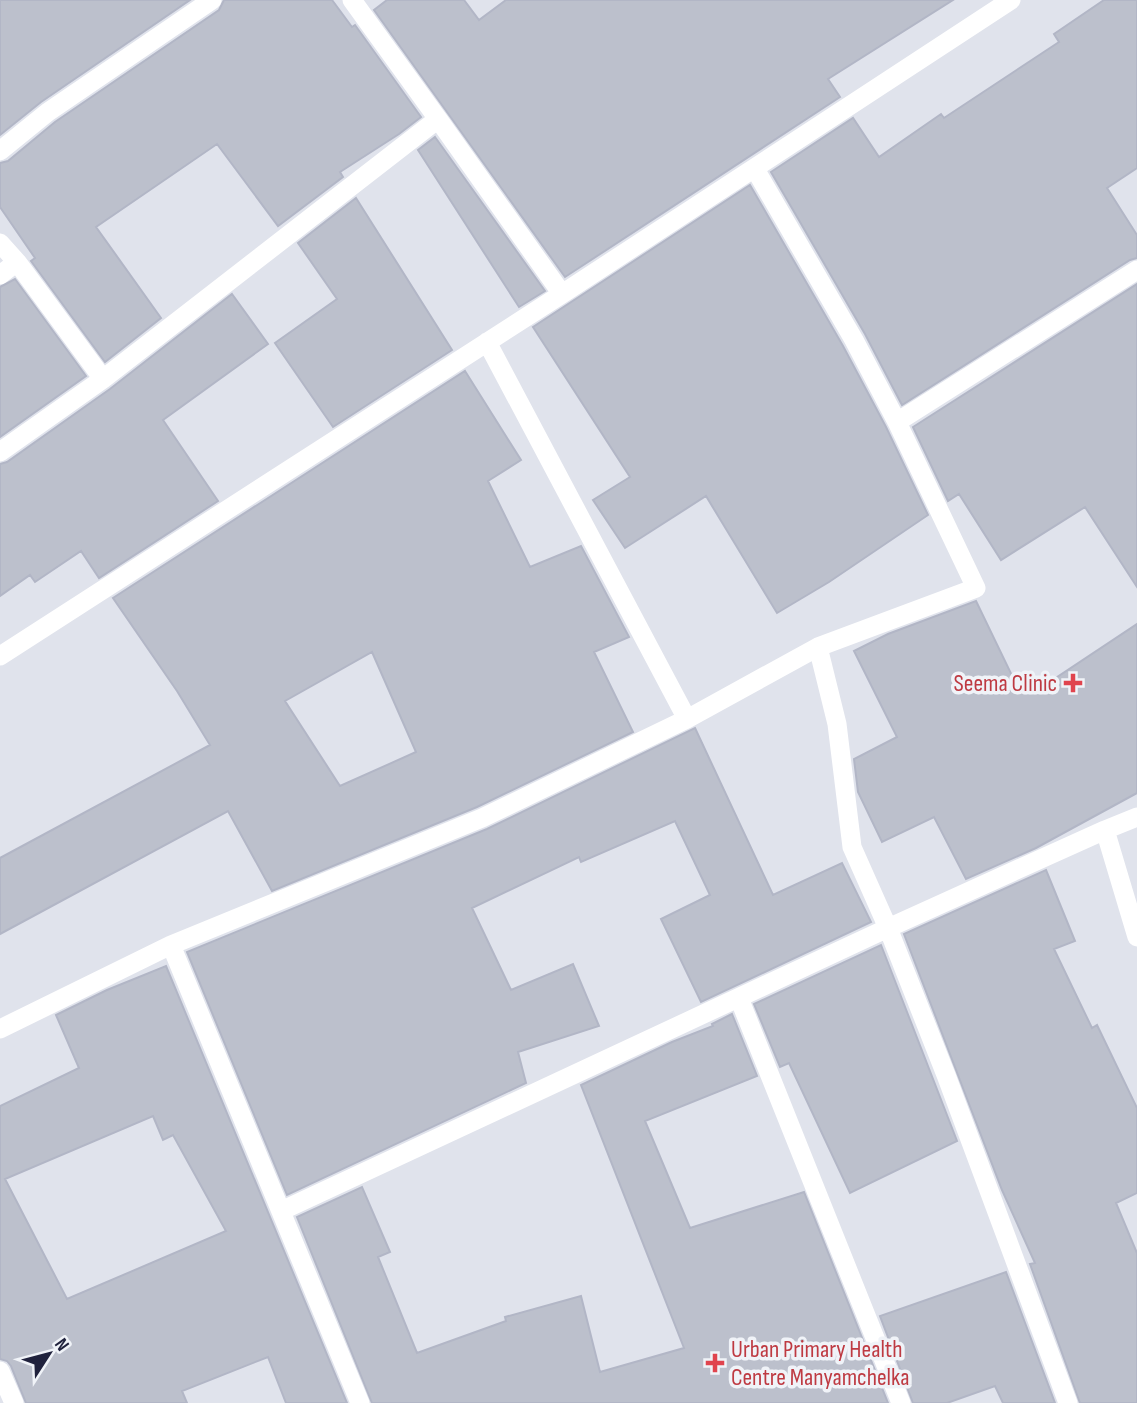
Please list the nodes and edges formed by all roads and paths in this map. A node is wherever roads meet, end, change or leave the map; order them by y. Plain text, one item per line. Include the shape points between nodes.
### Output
1 (212, 0) edge
2 (352, 0) edge
3 (1009, 1) edge
4 (438, 119) junction
5 (0, 151) edge
6 (755, 169) junction
7 (0, 243) edge
8 (17, 262) junction
9 (1137, 270) edge
10 (0, 275) edge
11 (562, 294) junction
12 (487, 342) junction
13 (103, 379) junction
14 (897, 422) junction
15 (0, 452) edge
16 (818, 647) junction
17 (0, 656) edge
18 (687, 719) junction
19 (1137, 817) edge
20 (1104, 830) junction
21 (888, 928) junction
22 (1137, 937) edge
23 (171, 944) junction
24 (738, 998) junction
25 (0, 1029) edge
26 (281, 1211) junction
27 (0, 1371) edge
28 (14, 1403) edge
29 (359, 1403) edge
30 (901, 1403) edge
31 (1068, 1403) edge

1 - 5 street via 48,112
2 - 4 street
3 - 6 street
4 - 11 street
4 - 13 street
6 - 11 street
6 - 14 street
7 - 8 street
8 - 10 street
8 - 13 street
9 - 14 street
11 - 12 street
12 - 17 street
12 - 18 street
13 - 15 street
14 - 16 street via 976,588
16 - 18 street
16 - 21 street via 837,724 852,847
18 - 23 street via 482,818
19 - 20 street
20 - 21 street
20 - 22 street
21 - 24 street
21 - 31 street
23 - 25 street
23 - 26 street
24 - 26 street
24 - 30 street
26 - 29 street
27 - 28 street

